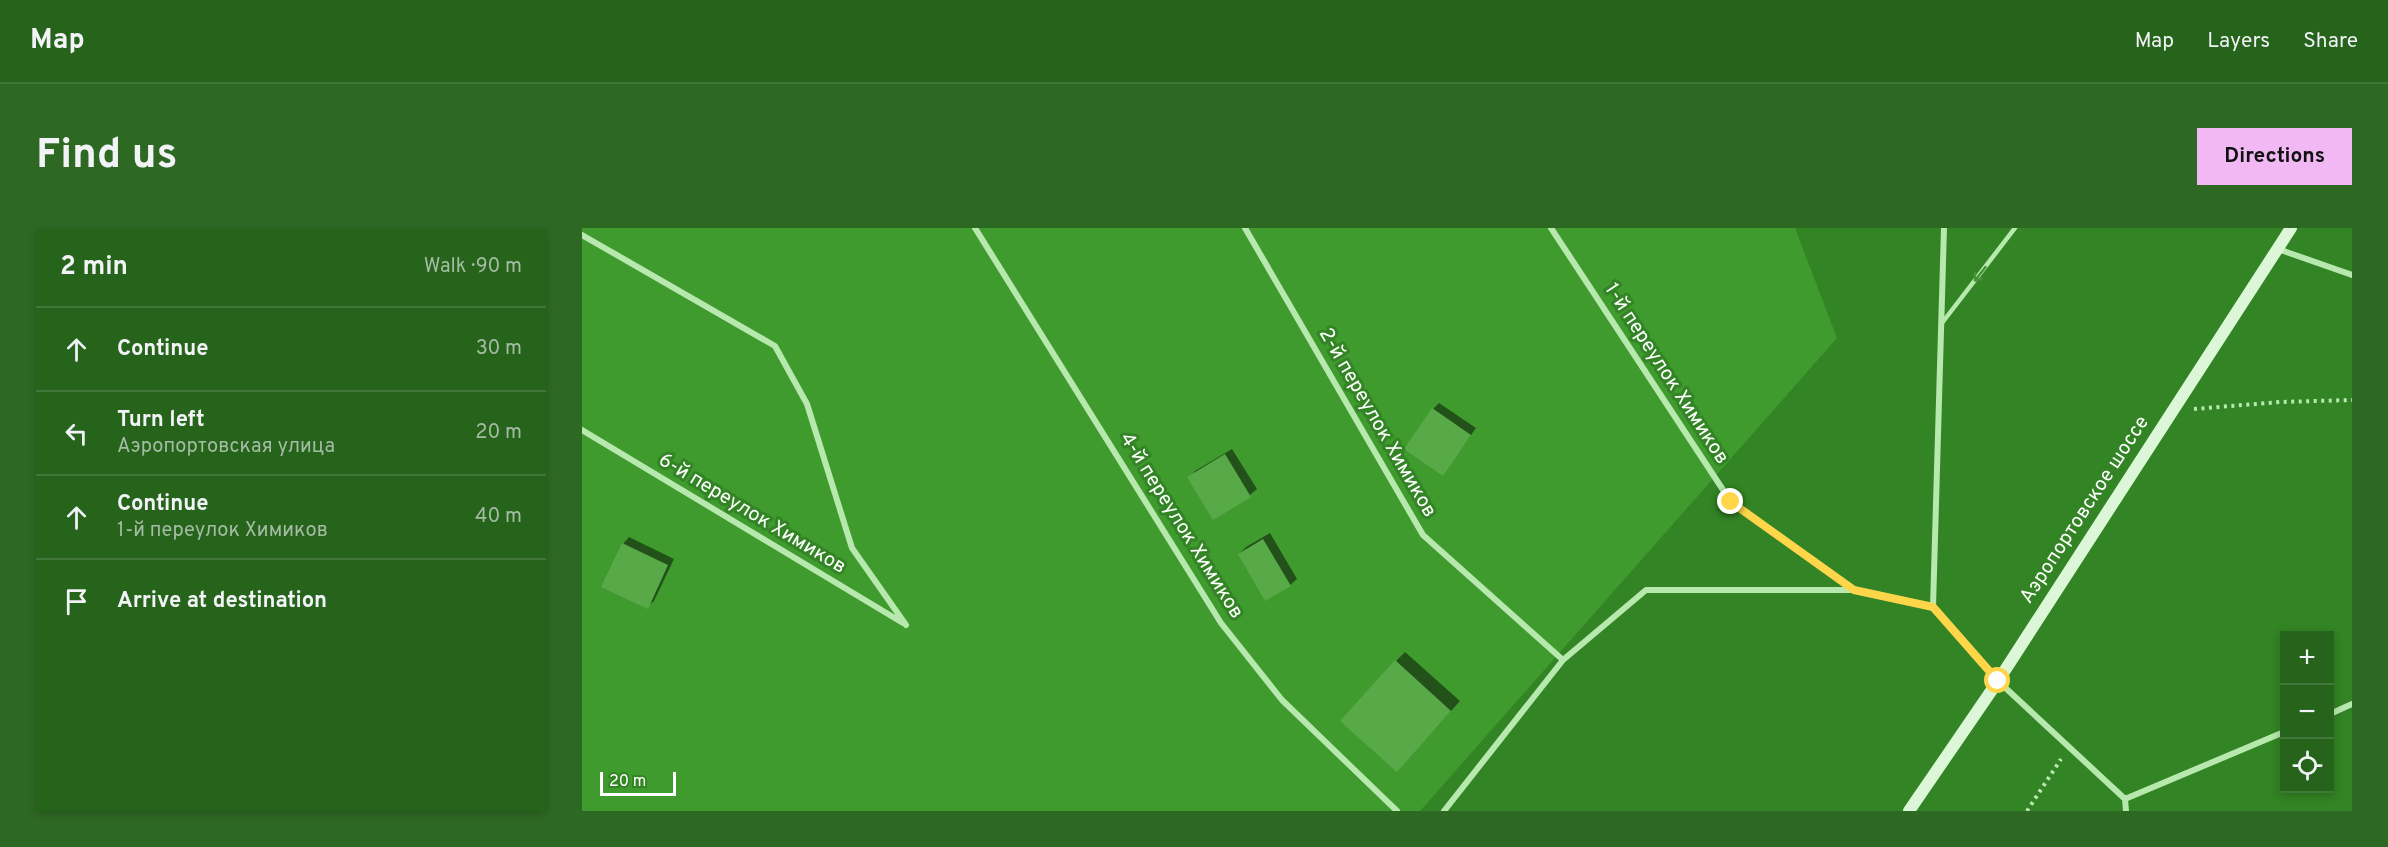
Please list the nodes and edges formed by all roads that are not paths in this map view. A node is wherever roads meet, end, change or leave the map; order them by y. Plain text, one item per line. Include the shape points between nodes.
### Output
1 (975, 228) edge
2 (1245, 228) edge
3 (1551, 228) edge
4 (1944, 228) edge
5 (2015, 228) edge
6 (2291, 228) edge
7 (582, 235) edge
8 (2278, 248) junction
9 (2352, 275) edge
10 (1941, 324) junction
11 (582, 430) edge
12 (1854, 590) junction
13 (1933, 607) junction
14 (1563, 660) junction
15 (1998, 681) junction
16 (2352, 704) edge
17 (2334, 712) edge
18 (2280, 734) edge
19 (2125, 799) junction
20 (1397, 811) edge
21 (1444, 811) edge
22 (1909, 811) edge
23 (2126, 811) edge

1 - 20 street, 4-й переулок Химиков via 1221,623 1281,700
2 - 14 street, 2-й переулок Химиков via 1423,535
3 - 12 street, 1-й переулок Химиков via 1731,502
4 - 10 street
5 -> 10 lane
6 - 8 main road, Аэропортовское шоссе
7 - 11 street, 6-й переулок Химиков via 775,346 807,404 852,548 906,625
8 - 9 street
8 - 15 main road, Аэропортовское шоссе
10 - 13 street
12 - 13 street
12 - 14 street via 1646,590
13 - 15 street
14 - 21 street
15 - 19 street
15 - 22 main road, Аэропортовское шоссе
16 - 17 street
18 - 19 street
19 - 23 street

